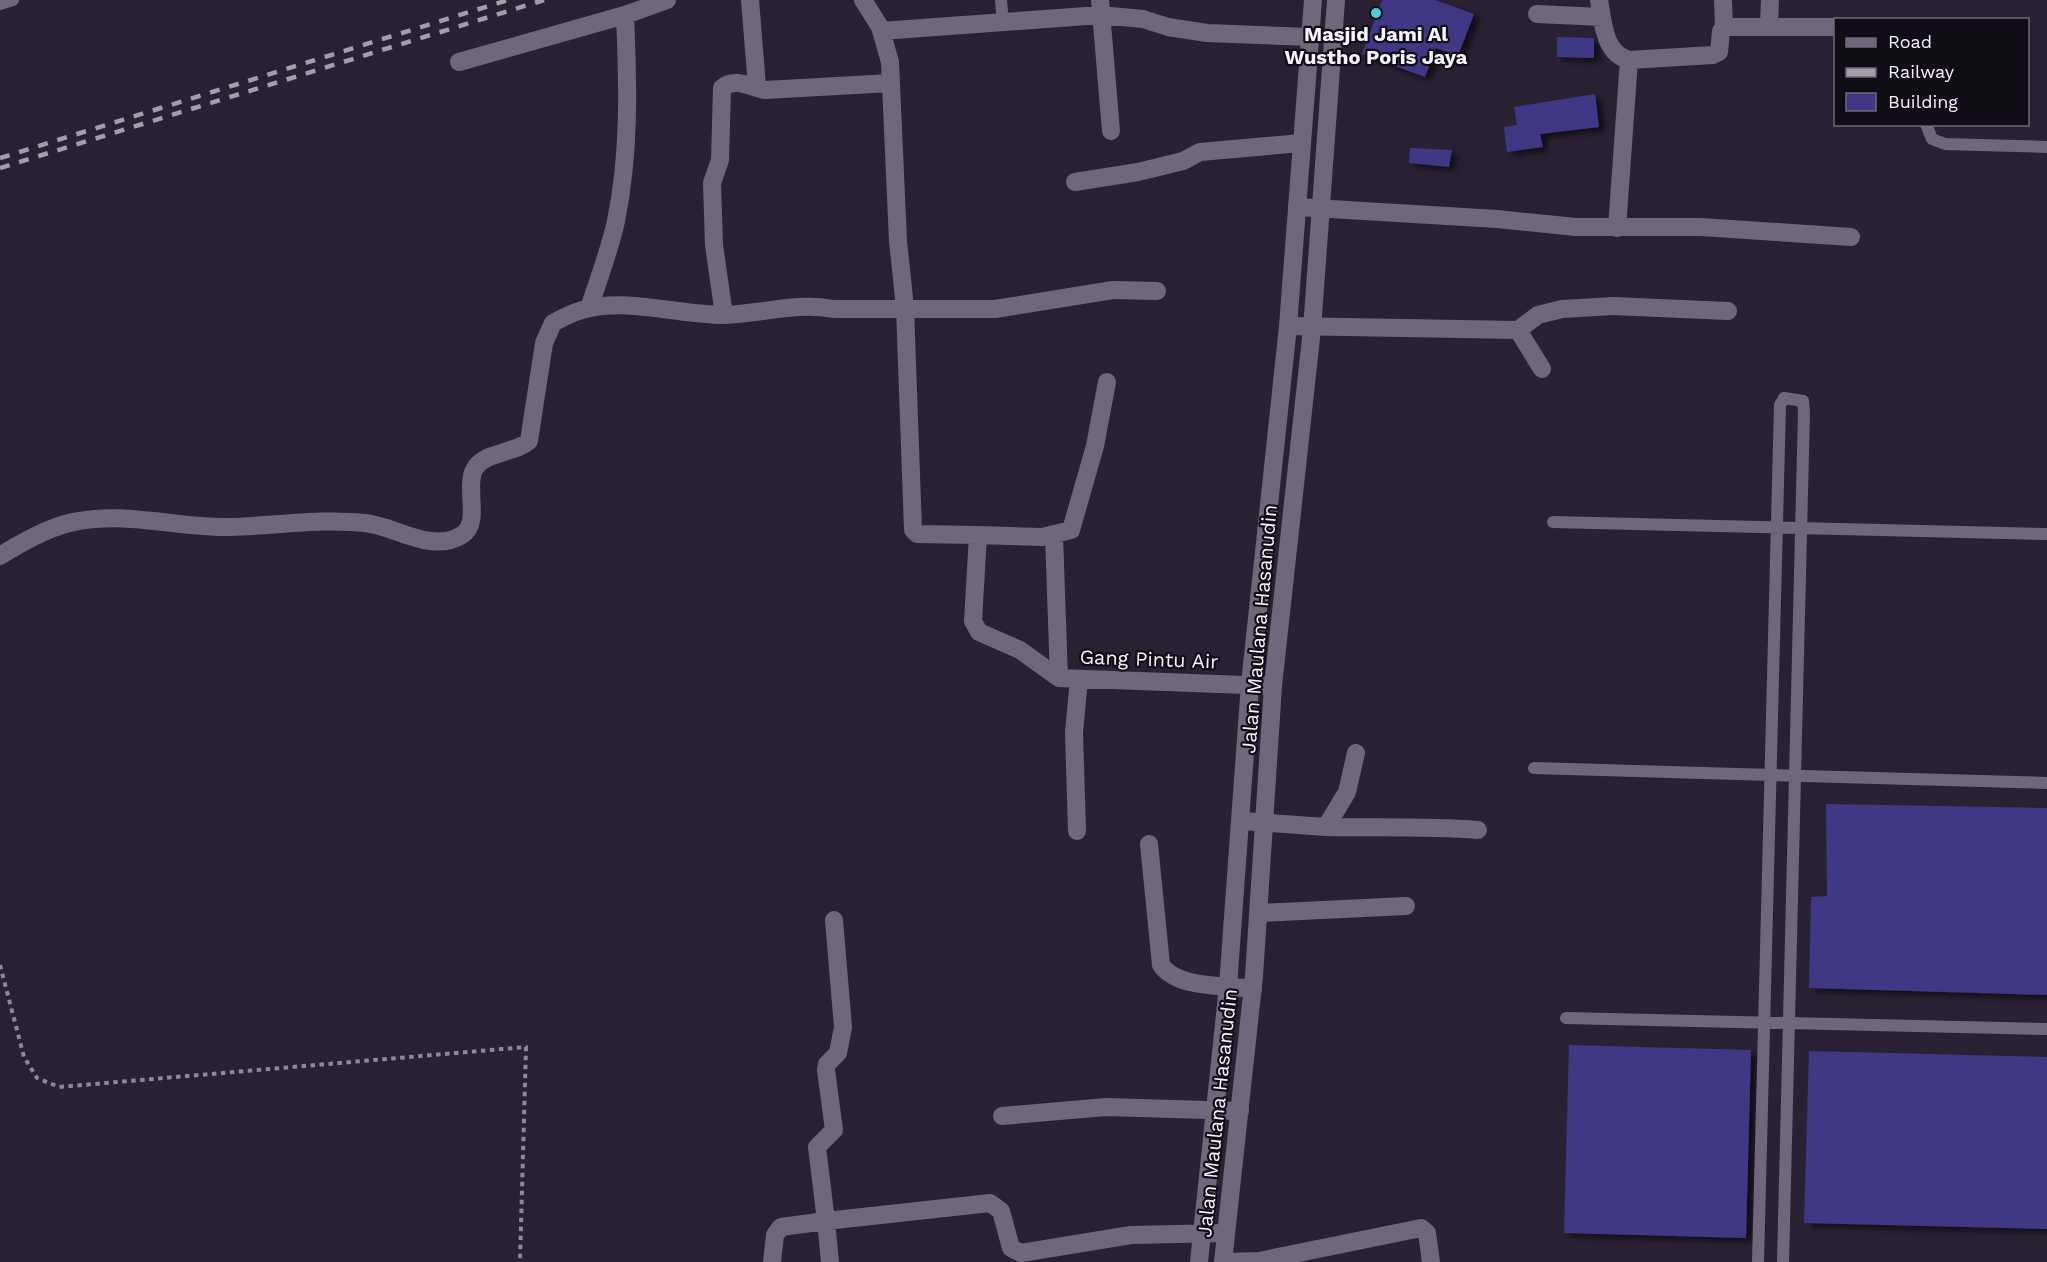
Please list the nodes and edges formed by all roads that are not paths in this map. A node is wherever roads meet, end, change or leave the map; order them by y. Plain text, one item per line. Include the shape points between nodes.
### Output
1 (13, 0) edge
2 (667, 0) edge
3 (750, 0) edge
4 (863, 0) edge
5 (1001, 0) edge
6 (1313, 0) edge
7 (1336, 0) edge
8 (1723, 0) edge
9 (1770, 0) edge
10 (0, 4) edge
11 (1100, 8) edge
12 (1601, 9) edge
13 (1537, 14) dead end
14 (625, 15) junction
15 (1003, 23) junction
16 (1769, 25) junction
17 (1724, 27) junction
18 (1834, 27) edge
19 (881, 31) junction
20 (1310, 37) junction
21 (1629, 60) junction
22 (459, 62) dead end
23 (891, 83) junction
24 (757, 87) junction
25 (1927, 126) edge
26 (1111, 130) dead end
27 (1302, 143) junction
28 (2047, 147) edge
29 (1076, 182) dead end
30 (1297, 207) junction
31 (1326, 209) junction
32 (1617, 228) junction
33 (1851, 237) dead end
34 (1157, 291) dead end
35 (589, 308) junction
36 (905, 308) junction
37 (1728, 311) dead end
38 (724, 315) junction
39 (1288, 326) junction
40 (1312, 328) junction
41 (1518, 330) junction
42 (1542, 369) dead end
43 (1107, 382) dead end
44 (1553, 522) dead end
45 (1778, 528) junction
46 (1801, 528) junction
47 (2047, 534) edge
48 (978, 535) junction
49 (1054, 536) junction
50 (0, 556) edge
51 (1059, 678) junction
52 (1079, 679) junction
53 (1250, 684) junction
54 (1274, 686) junction
55 (1356, 753) dead end
56 (1534, 768) dead end
57 (1771, 776) junction
58 (1795, 777) junction
59 (2047, 783) edge
60 (1242, 821) junction
61 (1271, 823) junction
62 (1318, 826) junction
63 (1478, 830) dead end
64 (1077, 831) dead end
65 (1149, 844) dead end
66 (1407, 906) dead end
67 (1265, 913) junction
68 (834, 920) dead end
69 (1228, 986) junction
70 (1253, 989) junction
71 (1566, 1018) dead end
72 (1765, 1022) junction
73 (1789, 1022) junction
74 (2047, 1029) edge
75 (1215, 1109) junction
76 (1240, 1111) junction
77 (1002, 1116) dead end
78 (826, 1221) junction
79 (1226, 1233) junction
80 (1201, 1234) junction
81 (1064, 1254) edge
82 (772, 1262) edge
83 (830, 1262) edge
84 (1199, 1262) edge
85 (1223, 1262) edge
86 (1431, 1262) edge
87 (1758, 1262) edge
88 (1783, 1262) edge

1 - 10 lane
2 - 14 street
3 - 24 street
4 - 19 street
5 - 15 lane
6 - 20 street, Jalan Maulana Hasanudin
7 - 31 street, Jalan Maulana Hasanudin
8 - 17 street
9 - 16 street
11 - 15 street
11 - 20 street via 1206,33
11 - 26 street
12 - 13 street
12 - 21 street via 1611,49 1618,57
14 - 22 street
14 - 35 street via 628,107 622,183 615,224
15 - 19 street
16 - 17 street
16 - 18 street
17 - 21 street via 1719,52 1713,55
19 - 23 street
20 - 27 street, Jalan Maulana Hasanudin
21 - 32 street
23 - 24 street via 809,89
23 - 36 street
24 - 38 street via 733,83 722,88 720,160 712,183 714,245
25 - 28 lane via 1932,139 1944,144
27 - 29 street via 1200,152 1183,161 1138,172
27 - 30 street, Jalan Maulana Hasanudin
30 - 31 street
30 - 39 street, Jalan Maulana Hasanudin
31 - 32 street
31 - 40 street, Jalan Maulana Hasanudin
32 - 33 street via 1701,227
34 - 36 street via 1113,290 995,309
35 - 38 street via 632,305
35 - 50 street via 553,323 544,343 529,441 478,465 471,481 469,527 454,539 416,538 368,523 226,527 130,519 78,521
36 - 38 street via 833,309 814,305
36 - 48 street via 913,530 917,534
37 - 41 street via 1613,306 1562,309 1538,315
39 - 40 street
39 - 53 street, Jalan Maulana Hasanudin
40 - 41 street
40 - 54 street, Jalan Maulana Hasanudin
41 - 42 street
43 - 49 street via 1075,523 1071,530
44 - 45 lane
45 - 46 lane
45 - 46 lane via 1780,405 1784,398 1800,399 1804,405
45 - 57 lane
46 - 47 lane
46 - 58 lane
48 - 49 street
48 - 51 street via 973,621 979,632 1020,650
49 - 51 street
51 - 52 street, Gang Pintu Air
52 - 53 street, Gang Pintu Air
52 - 64 street via 1074,732
53 - 54 street, Gang Pintu Air
53 - 60 street, Jalan Maulana Hasanudin
54 - 61 street, Jalan Maulana Hasanudin
55 - 62 street via 1347,792
56 - 57 lane
57 - 58 lane
57 - 72 lane
58 - 59 lane
58 - 73 lane
60 - 61 street
60 - 69 street, Jalan Maulana Hasanudin
61 - 62 street
61 - 67 street, Jalan Maulana Hasanudin
62 - 63 street via 1424,825
65 - 69 street via 1161,965 1167,973 1182,979
66 - 67 street
67 - 70 street, Jalan Maulana Hasanudin
68 - 78 street via 843,1027 838,1053 826,1070 834,1130 817,1147
69 - 70 street
69 - 75 street, Jalan Maulana Hasanudin
70 - 76 street, Jalan Maulana Hasanudin
71 - 72 lane
72 - 73 lane
72 - 87 lane
73 - 74 lane
73 - 88 lane
75 - 76 street
75 - 77 street via 1106,1107
75 - 80 street, Jalan Maulana Hasanudin
76 - 79 street, Jalan Maulana Hasanudin
78 - 81 street via 990,1203 1001,1211 1011,1248 1016,1253
78 - 82 street via 781,1227 774,1235
78 - 83 street
79 - 80 street
79 - 85 street, Jalan Maulana Hasanudin
80 - 81 street via 1131,1235
80 - 84 street, Jalan Maulana Hasanudin
85 - 86 street via 1259,1261 1421,1228 1427,1233

